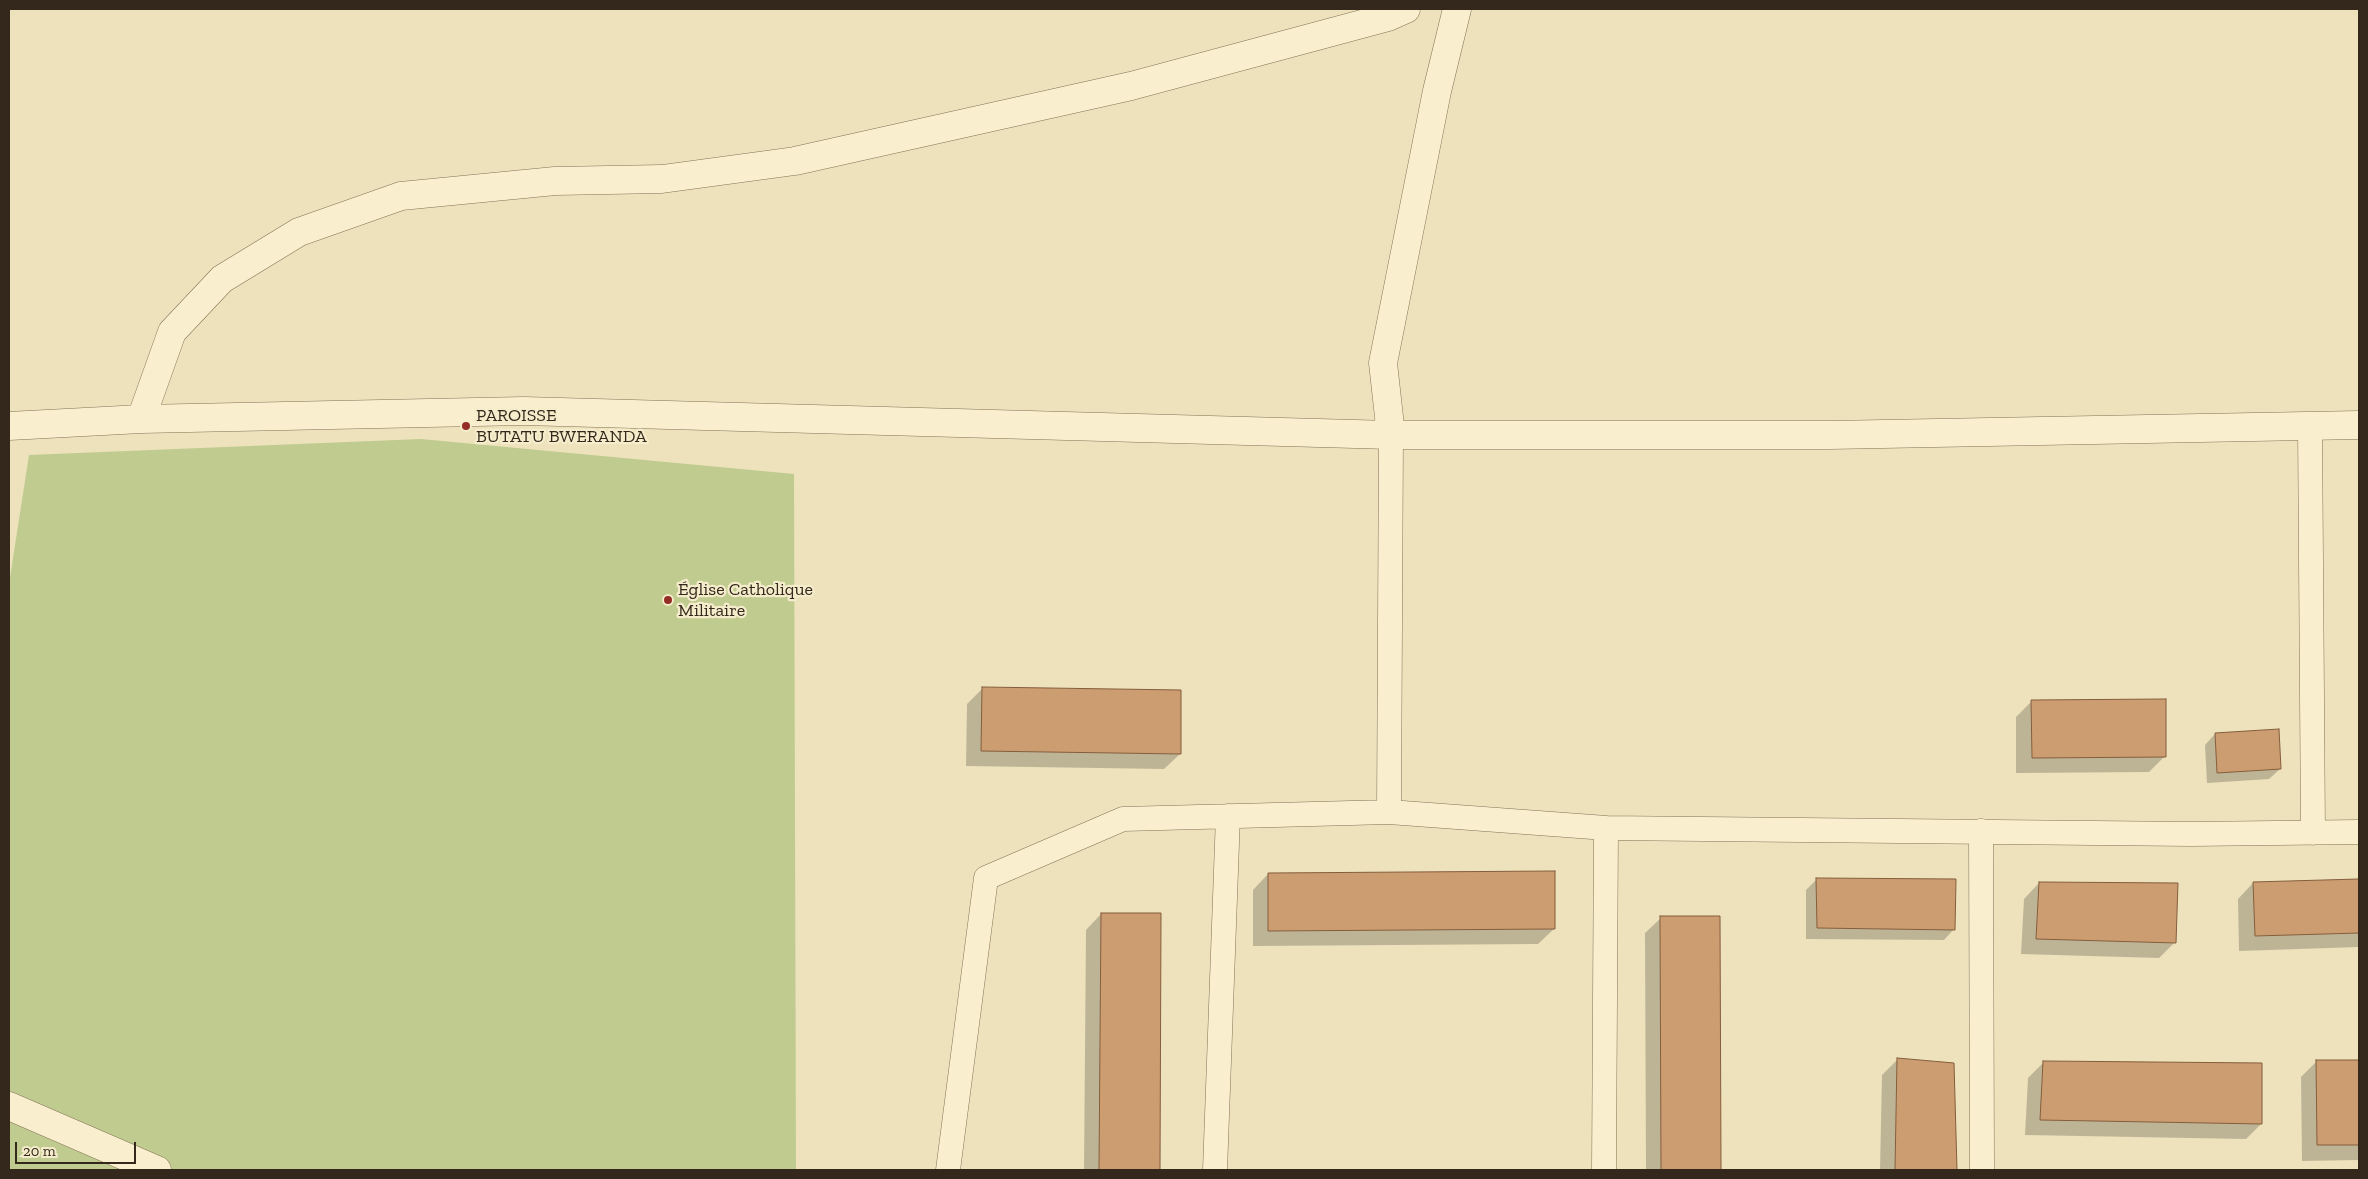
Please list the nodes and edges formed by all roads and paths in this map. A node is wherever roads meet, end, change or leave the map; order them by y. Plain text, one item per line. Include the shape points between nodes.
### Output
1 (1406, 9) edge
2 (1457, 9) edge
3 (141, 418) junction
4 (2310, 425) junction
5 (9, 426) edge
6 (2359, 426) edge
7 (1391, 435) junction
8 (1389, 812) junction
9 (1228, 816) junction
10 (1606, 828) junction
11 (1981, 831) junction
12 (2359, 832) edge
13 (2313, 833) junction
14 (9, 1106) edge
15 (157, 1170) edge
16 (948, 1170) edge
17 (1215, 1170) edge
18 (1604, 1170) edge
19 (1982, 1170) edge

1 - 3 street via 1388,17 1131,86 795,161 662,180 555,181 401,196 299,232 222,279 172,332
2 - 7 street via 1437,92 1383,363
3 - 5 street
3 - 7 street via 524,411
4 - 6 street
4 - 7 street via 1830,434
4 - 13 lane
7 - 8 lane
8 - 9 lane
8 - 10 lane
9 - 16 lane via 1123,819 986,878
9 - 17 lane
10 - 11 lane
10 - 18 lane
11 - 13 lane
11 - 19 lane
12 - 13 lane
14 - 15 street

